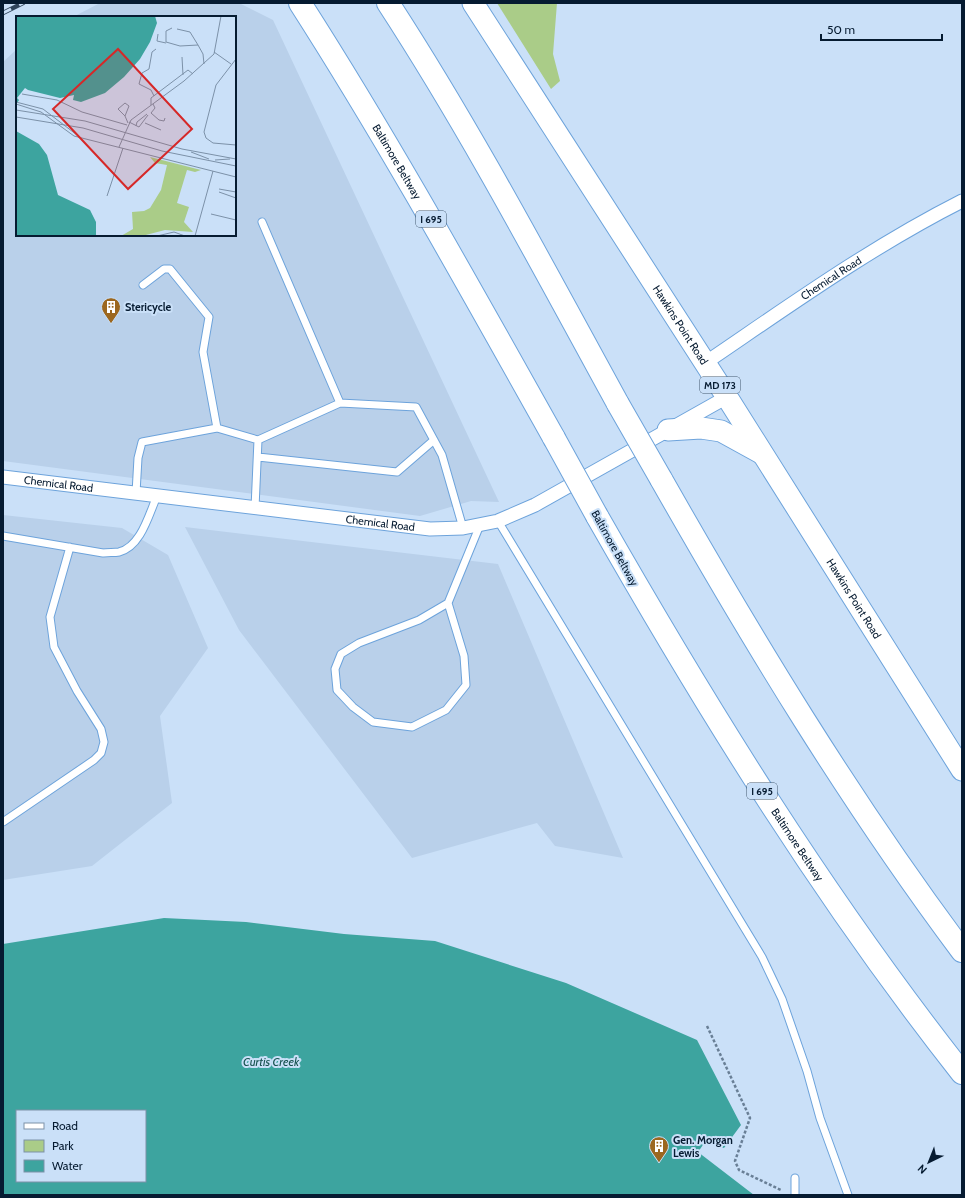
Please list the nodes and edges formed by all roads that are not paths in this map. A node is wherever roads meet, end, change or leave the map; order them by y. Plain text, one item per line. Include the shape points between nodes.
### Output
1 (300, 3) edge
2 (388, 3) edge
3 (473, 3) edge
4 (962, 201) edge
5 (262, 222) dead end
6 (143, 285) dead end
7 (705, 363) junction
8 (727, 397) junction
9 (340, 403) junction
10 (217, 428) junction
11 (668, 430) junction
12 (258, 440) junction
13 (434, 440) junction
14 (764, 455) junction
15 (258, 457) junction
16 (3, 477) edge
17 (136, 493) junction
18 (157, 496) junction
19 (255, 508) junction
20 (498, 521) junction
21 (480, 525) junction
22 (463, 528) junction
23 (3, 536) edge
24 (70, 547) junction
25 (448, 603) junction
26 (962, 770) edge
27 (3, 822) edge
28 (962, 951) edge
29 (962, 1073) edge
30 (795, 1178) dead end
31 (795, 1195) edge
32 (848, 1195) edge

1 - 29 highway, Baltimore Beltway / I 695, bridge via 405,173 660,627 732,746 869,949
2 - 28 highway, bridge via 474,144 723,589 869,820
3 - 7 main road, Hawkins Point Road / MD 173
4 - 7 street, Chemical Road via 867,254
5 - 9 lane
6 - 10 lane via 164,269 170,269 209,317 203,352
7 - 8 main road, Hawkins Point Road / MD 173
8 - 11 street, Chemical Road
8 - 14 main road, Hawkins Point Road / MD 173
9 - 12 lane
9 - 13 lane via 416,407
10 - 12 lane
10 - 17 lane via 142,442 138,458
11 - 14 main road via 701,428 721,431
11 - 20 street, Chemical Road via 534,505
12 - 15 lane
13 - 15 lane via 397,472
13 - 22 lane via 442,456
14 - 26 main road, Hawkins Point Road / MD 173
15 - 19 lane
16 - 17 street, Chemical Road
17 - 18 street, Chemical Road
18 - 19 street, Chemical Road
18 - 24 lane via 141,533 131,546 120,552 103,553
19 - 22 street, Chemical Road via 430,529
20 - 21 street, Chemical Road
20 - 32 lane via 762,957 782,999
21 - 22 street, Chemical Road
21 - 25 lane
23 - 24 lane
24 - 27 lane via 50,617 54,647 101,729 104,742 101,753 94,760
25 - 25 lane via 419,620 359,643 341,654 335,669 337,690 353,707 373,722 412,727 446,710 466,685 464,656
30 - 31 lane

